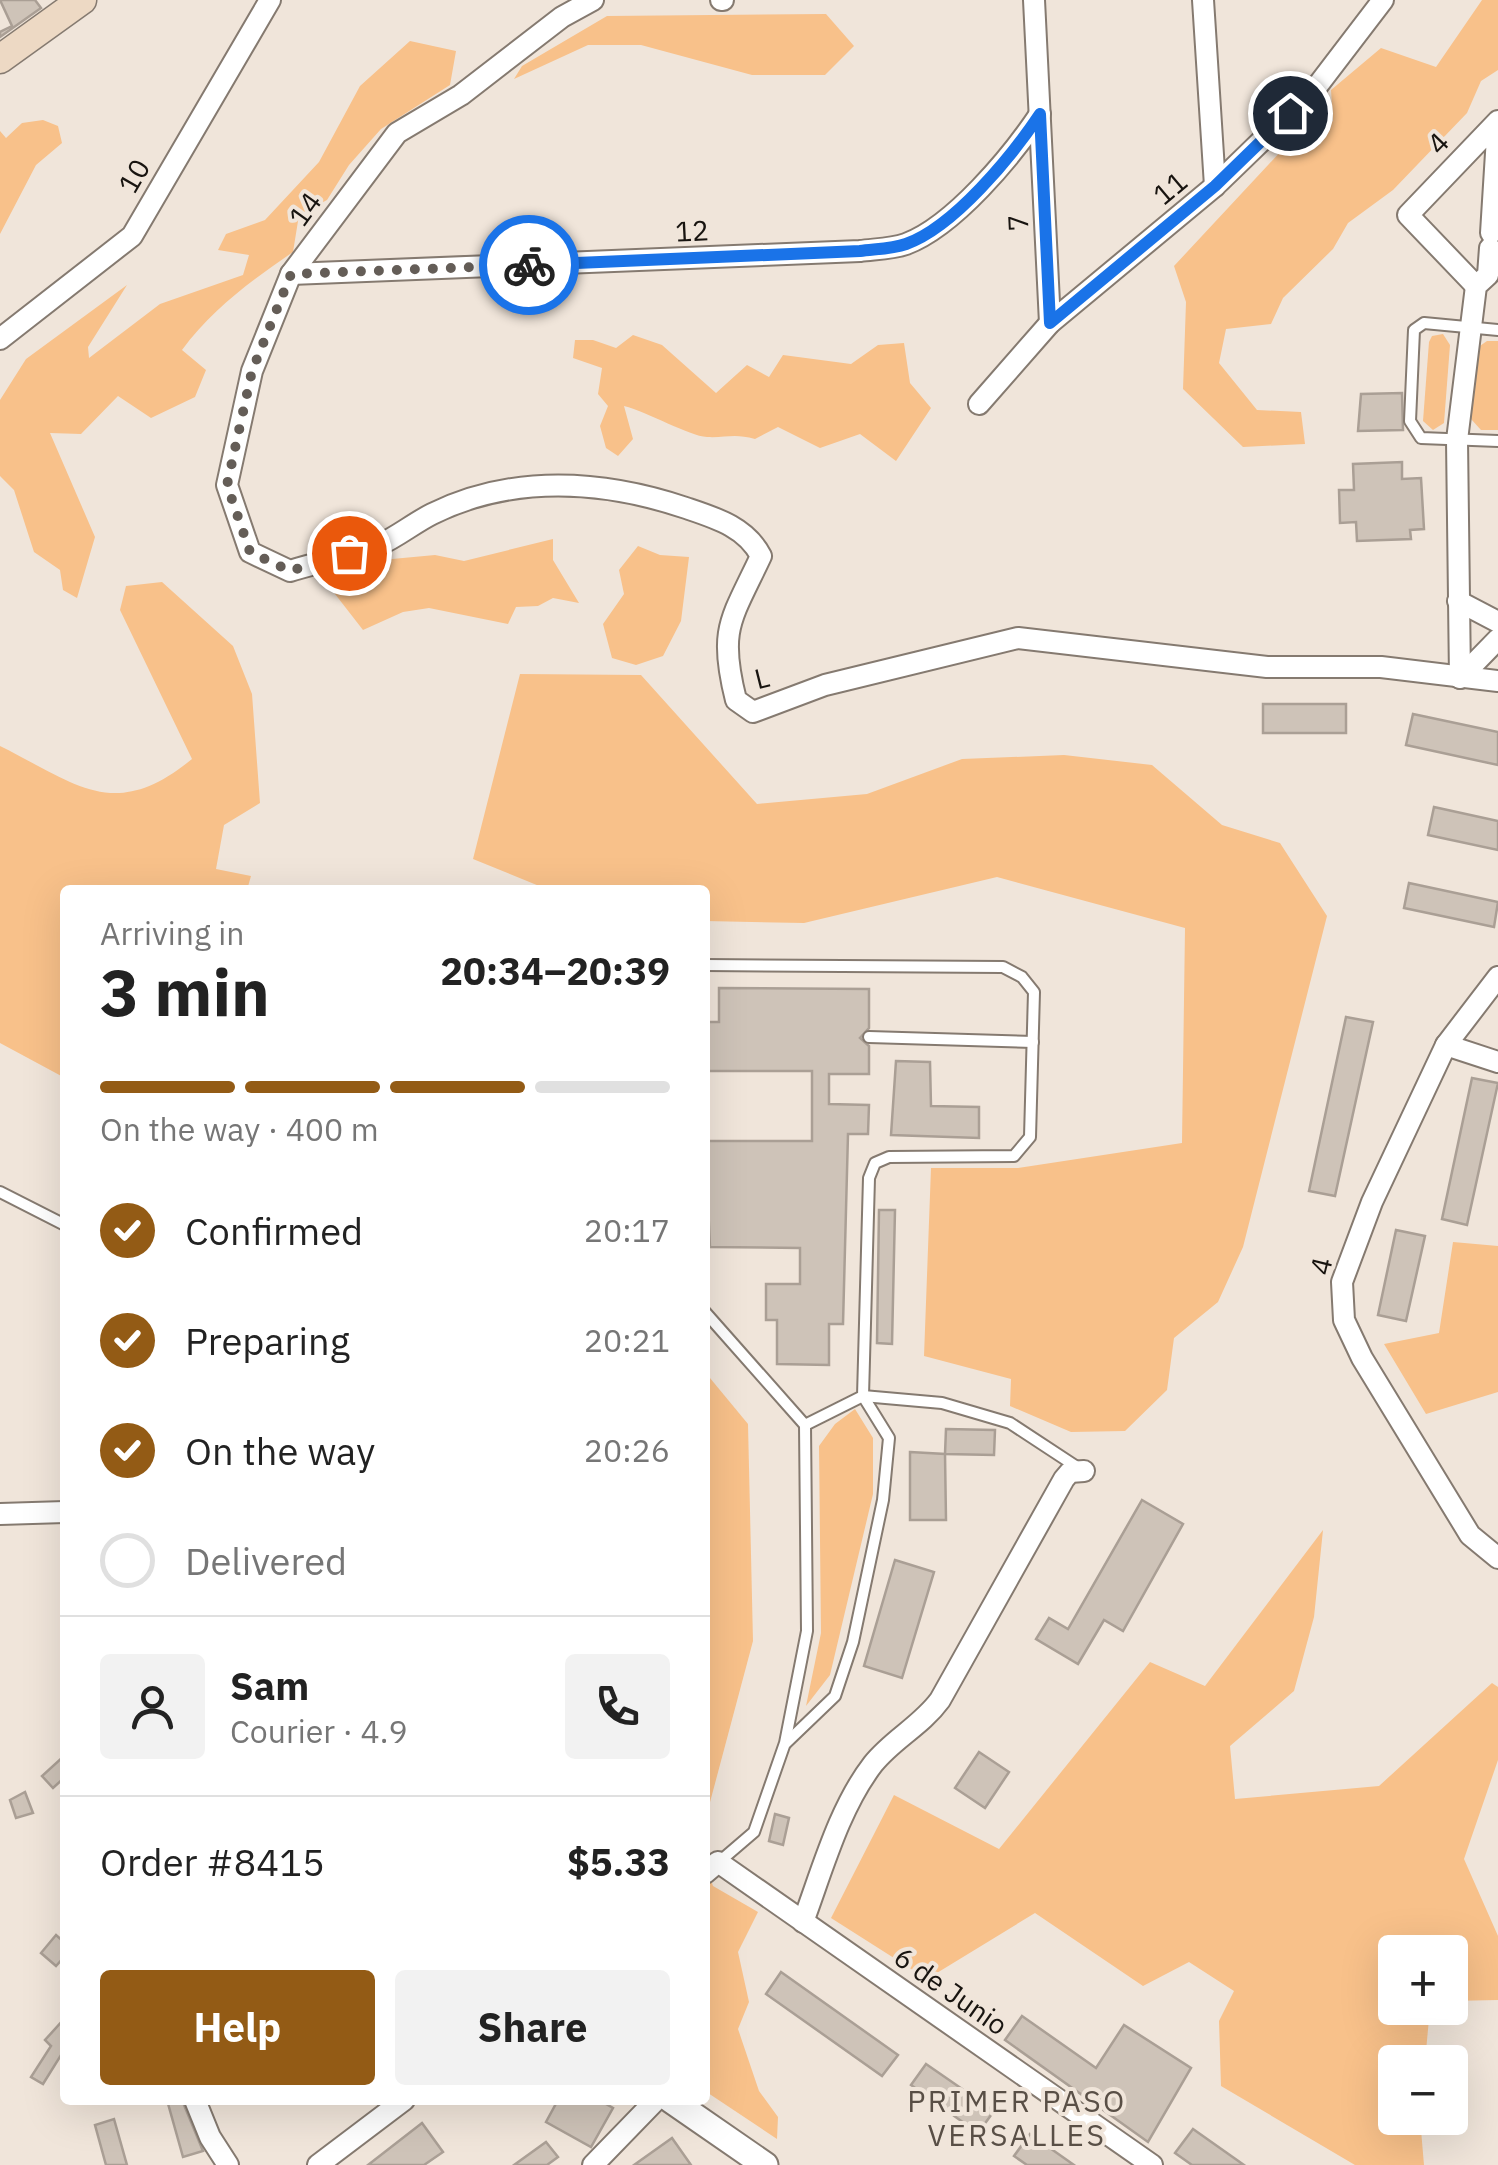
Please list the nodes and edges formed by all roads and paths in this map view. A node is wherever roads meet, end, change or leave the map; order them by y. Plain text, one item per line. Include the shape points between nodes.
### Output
1 (82, 0) edge
2 (270, 0) edge
3 (593, 0) edge
4 (1034, 0) edge
5 (1203, 0) edge
6 (1383, 0) edge
7 (0, 59) edge
8 (1040, 114) junction
9 (1498, 120) edge
10 (1215, 186) junction
11 (1497, 190) edge
12 (291, 274) junction
13 (1476, 286) junction
14 (1050, 323) junction
15 (1471, 328) junction
16 (1498, 330) edge
17 (0, 340) edge
18 (978, 404) dead end
19 (1457, 440) junction
20 (1498, 441) edge
21 (250, 552) joint
22 (1458, 601) junction
23 (1498, 622) edge
24 (1498, 639) edge
25 (1460, 678) junction
26 (1498, 681) edge
27 (710, 965) edge
28 (1498, 977) edge
29 (869, 1038) dead end
30 (1033, 1042) junction
31 (1446, 1045) junction
32 (1498, 1062) edge
33 (0, 1192) edge
34 (60, 1222) edge
35 (710, 1318) edge
36 (863, 1396) junction
37 (805, 1425) junction
38 (1084, 1471) joint
39 (60, 1512) edge
40 (0, 1514) edge
41 (1498, 1558) edge
42 (785, 1743) junction
43 (712, 1868) edge
44 (803, 1922) junction
45 (197, 2105) edge
46 (397, 2105) edge
47 (651, 2105) edge
48 (678, 2105) edge
49 (228, 2165) edge
50 (318, 2165) edge
51 (593, 2165) edge
52 (765, 2165) edge
53 (1152, 2165) edge

1 - 7 main road
2 - 17 street, 10 via 132,236
3 - 12 street, 14 via 397,133
4 - 8 street, 7
5 - 10 street
6 - 10 street, 11 via 1315,89
8 - 12 street, 12 via 1018,147 958,208 905,245
8 - 14 street, 7
9 - 11 street, 4
9 - 13 street, 4 via 1408,215
10 - 14 street, 11
11 - 13 street, 4 via 1488,275
12 - 21 street, 14 via 252,371 227,485
13 - 15 street, 4
14 - 18 street, 11
15 - 16 lane
15 - 19 street, 4
15 - 19 lane via 1424,323 1414,330 1410,421 1420,438
19 - 20 lane
19 - 22 street, 4
21 - 25 street, L via 290,571 379,544 489,492 530,486 621,490 662,500 752,538 761,556 725,646 736,700 753,712 825,685 1018,638 1267,667 1382,668
22 - 23 street
22 - 25 street, 4
24 - 25 street
25 - 26 street, L
27 - 30 lane via 1003,966 1034,992
28 - 31 street, 4
29 - 30 lane
30 - 36 lane via 1024,1149 1014,1156 889,1156 874,1163
31 - 32 street
31 - 41 street, 4 via 1342,1282 1344,1320 1470,1535
33 - 34 lane
35 - 37 lane
36 - 37 lane
36 - 38 lane via 942,1402 1010,1422
36 - 42 lane via 888,1438 884,1500 853,1642 835,1696
37 - 42 lane via 807,1630
38 - 44 street via 1064,1479 929,1715 864,1777
39 - 40 street
42 - 43 lane via 754,1832
43 - 44 street, 6 de Junio
44 - 53 street, 6 de Junio
45 - 49 street
46 - 50 street
47 - 51 street
48 - 52 street

